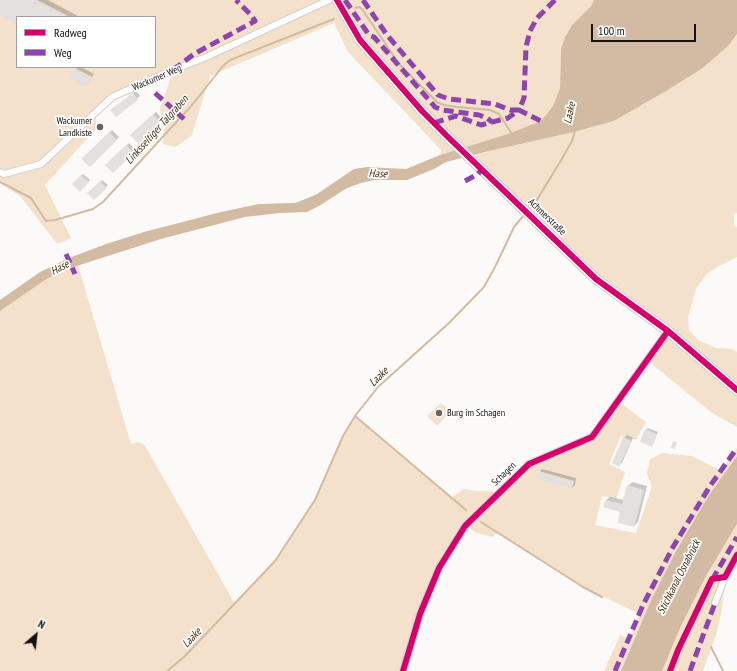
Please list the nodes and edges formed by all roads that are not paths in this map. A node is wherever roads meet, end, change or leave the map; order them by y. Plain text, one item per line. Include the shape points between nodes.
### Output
1 (329, 0) edge
2 (337, 0) edge
3 (0, 172) edge
4 (668, 331) junction
5 (737, 390) edge
6 (737, 554) edge
7 (715, 603) dead end
8 (403, 671) edge

1 - 3 street, Wackumer Weg via 112,97 41,164 4,174
2 - 4 street, Achmerstraße via 360,40 422,111 596,279
4 - 5 street, Achmerstraße
4 - 8 street, Schagen via 592,437 529,464 465,526 439,568 420,614
6 - 7 street via 724,576

